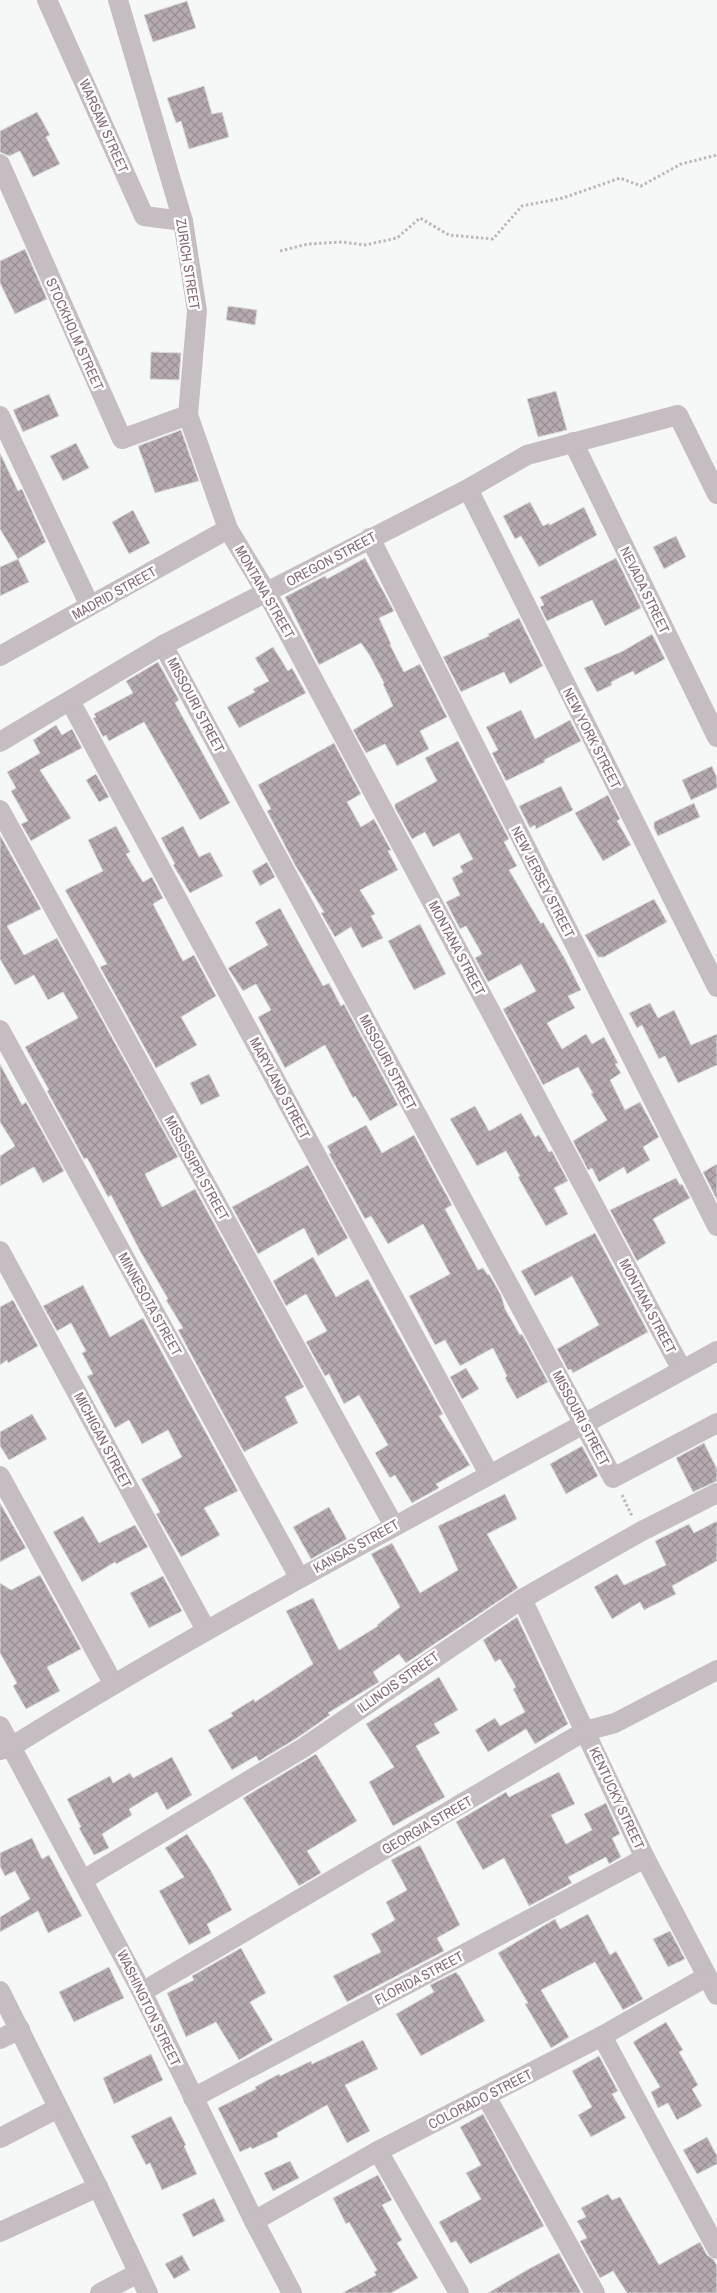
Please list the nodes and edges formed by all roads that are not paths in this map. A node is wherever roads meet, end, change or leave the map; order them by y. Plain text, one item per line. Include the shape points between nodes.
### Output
1 (47, 0) edge
2 (118, 0) edge
3 (0, 164) edge
4 (183, 221) junction
5 (188, 415) junction
6 (0, 416) edge
7 (573, 442) junction
8 (468, 489) junction
9 (717, 494) edge
10 (228, 529) junction
11 (370, 538) junction
12 (267, 593) junction
13 (90, 606) junction
14 (163, 645) junction
15 (0, 656) edge
16 (70, 701) junction
17 (717, 737) edge
18 (0, 742) edge
19 (0, 810) edge
20 (717, 987) edge
21 (0, 1030) edge
22 (717, 1226) edge
23 (0, 1250) edge
24 (717, 1350) edge
25 (682, 1370) junction
26 (717, 1423) edge
27 (584, 1424) junction
28 (489, 1474) junction
29 (0, 1476) edge
30 (717, 1493) edge
31 (394, 1526) junction
32 (299, 1577) junction
33 (522, 1599) junction
34 (206, 1630) junction
35 (717, 1670) edge
36 (113, 1683) junction
37 (0, 1726) edge
38 (586, 1731) junction
39 (5, 1749) edge
40 (645, 1858) junction
41 (83, 1880) junction
42 (706, 1977) junction
43 (0, 1991) edge
44 (142, 1992) junction
45 (717, 1995) edge
46 (20, 2029) junction
47 (602, 2036) junction
48 (0, 2039) edge
49 (486, 2096) junction
50 (193, 2098) junction
51 (58, 2108) junction
52 (0, 2138) edge
53 (378, 2151) junction
54 (98, 2187) junction
55 (254, 2221) junction
56 (0, 2232) edge
57 (717, 2248) edge
58 (138, 2273) junction
59 (100, 2293) edge
60 (148, 2293) edge
61 (292, 2293) edge
62 (459, 2293) edge
63 (595, 2293) edge

1 - 4 street, WARSAW STREET via 144,216
2 - 4 street, ZURICH STREET
3 - 5 street, STOCKHOLM STREET via 122,439
4 - 5 street, ZURICH STREET via 197,311
5 - 10 street, ZURICH STREET
6 - 13 street
7 - 8 street, OREGON STREET via 527,455
7 - 9 street, OREGON STREET via 678,415
7 - 17 street, NEVADA STREET
8 - 11 street, OREGON STREET
8 - 20 street, NEW YORK STREET
10 - 12 street, MONTANA STREET
10 - 13 street, MADRID STREET
11 - 12 street, OREGON STREET
11 - 22 street, NEW JERSEY STREET
12 - 14 street, OREGON STREET
12 - 25 street, MONTANA STREET
13 - 15 street, MADRID STREET
14 - 16 street, OREGON STREET
14 - 27 street, MISSOURI STREET
16 - 18 street, OREGON STREET
16 - 28 street, MARYLAND STREET
19 - 31 street, MISSISSIPPI STREET
21 - 32 street, MINNESOTA STREET
23 - 34 street, MICHIGAN STREET
24 - 25 street, KANSAS STREET
25 - 27 street, KANSAS STREET
26 - 27 street, MISSOURI STREET via 614,1478
27 - 28 street, KANSAS STREET
28 - 31 street, KANSAS STREET
29 - 36 street
30 - 33 street, ILLINOIS STREET via 640,1532
31 - 32 street, KANSAS STREET
32 - 34 street, KANSAS STREET
33 - 38 street, KENTUCKY STREET
33 - 41 street, ILLINOIS STREET via 303,1748
34 - 36 street, KANSAS STREET
35 - 38 street, GEORGIA STREET via 615,1723
36 - 39 street, KANSAS STREET
37 - 39 street, WASHINGTON STREET
38 - 40 street, KENTUCKY STREET
38 - 44 street, GEORGIA STREET
39 - 41 street, WASHINGTON STREET
40 - 42 street, KENTUCKY STREET
40 - 50 street, FLORIDA STREET
41 - 44 street, WASHINGTON STREET
42 - 45 street, KENTUCKY STREET
42 - 47 street, COLORADO STREET
43 - 46 street
44 - 50 street, WASHINGTON STREET
46 - 48 street
46 - 51 street
47 - 49 street, COLORADO STREET
47 - 57 street
49 - 53 street, COLORADO STREET
49 - 63 street
50 - 55 street, WASHINGTON STREET
51 - 52 street
51 - 54 street
53 - 55 street, COLORADO STREET
53 - 62 street
54 - 56 street
54 - 58 street
55 - 61 street, WASHINGTON STREET
58 - 59 street
58 - 60 street

